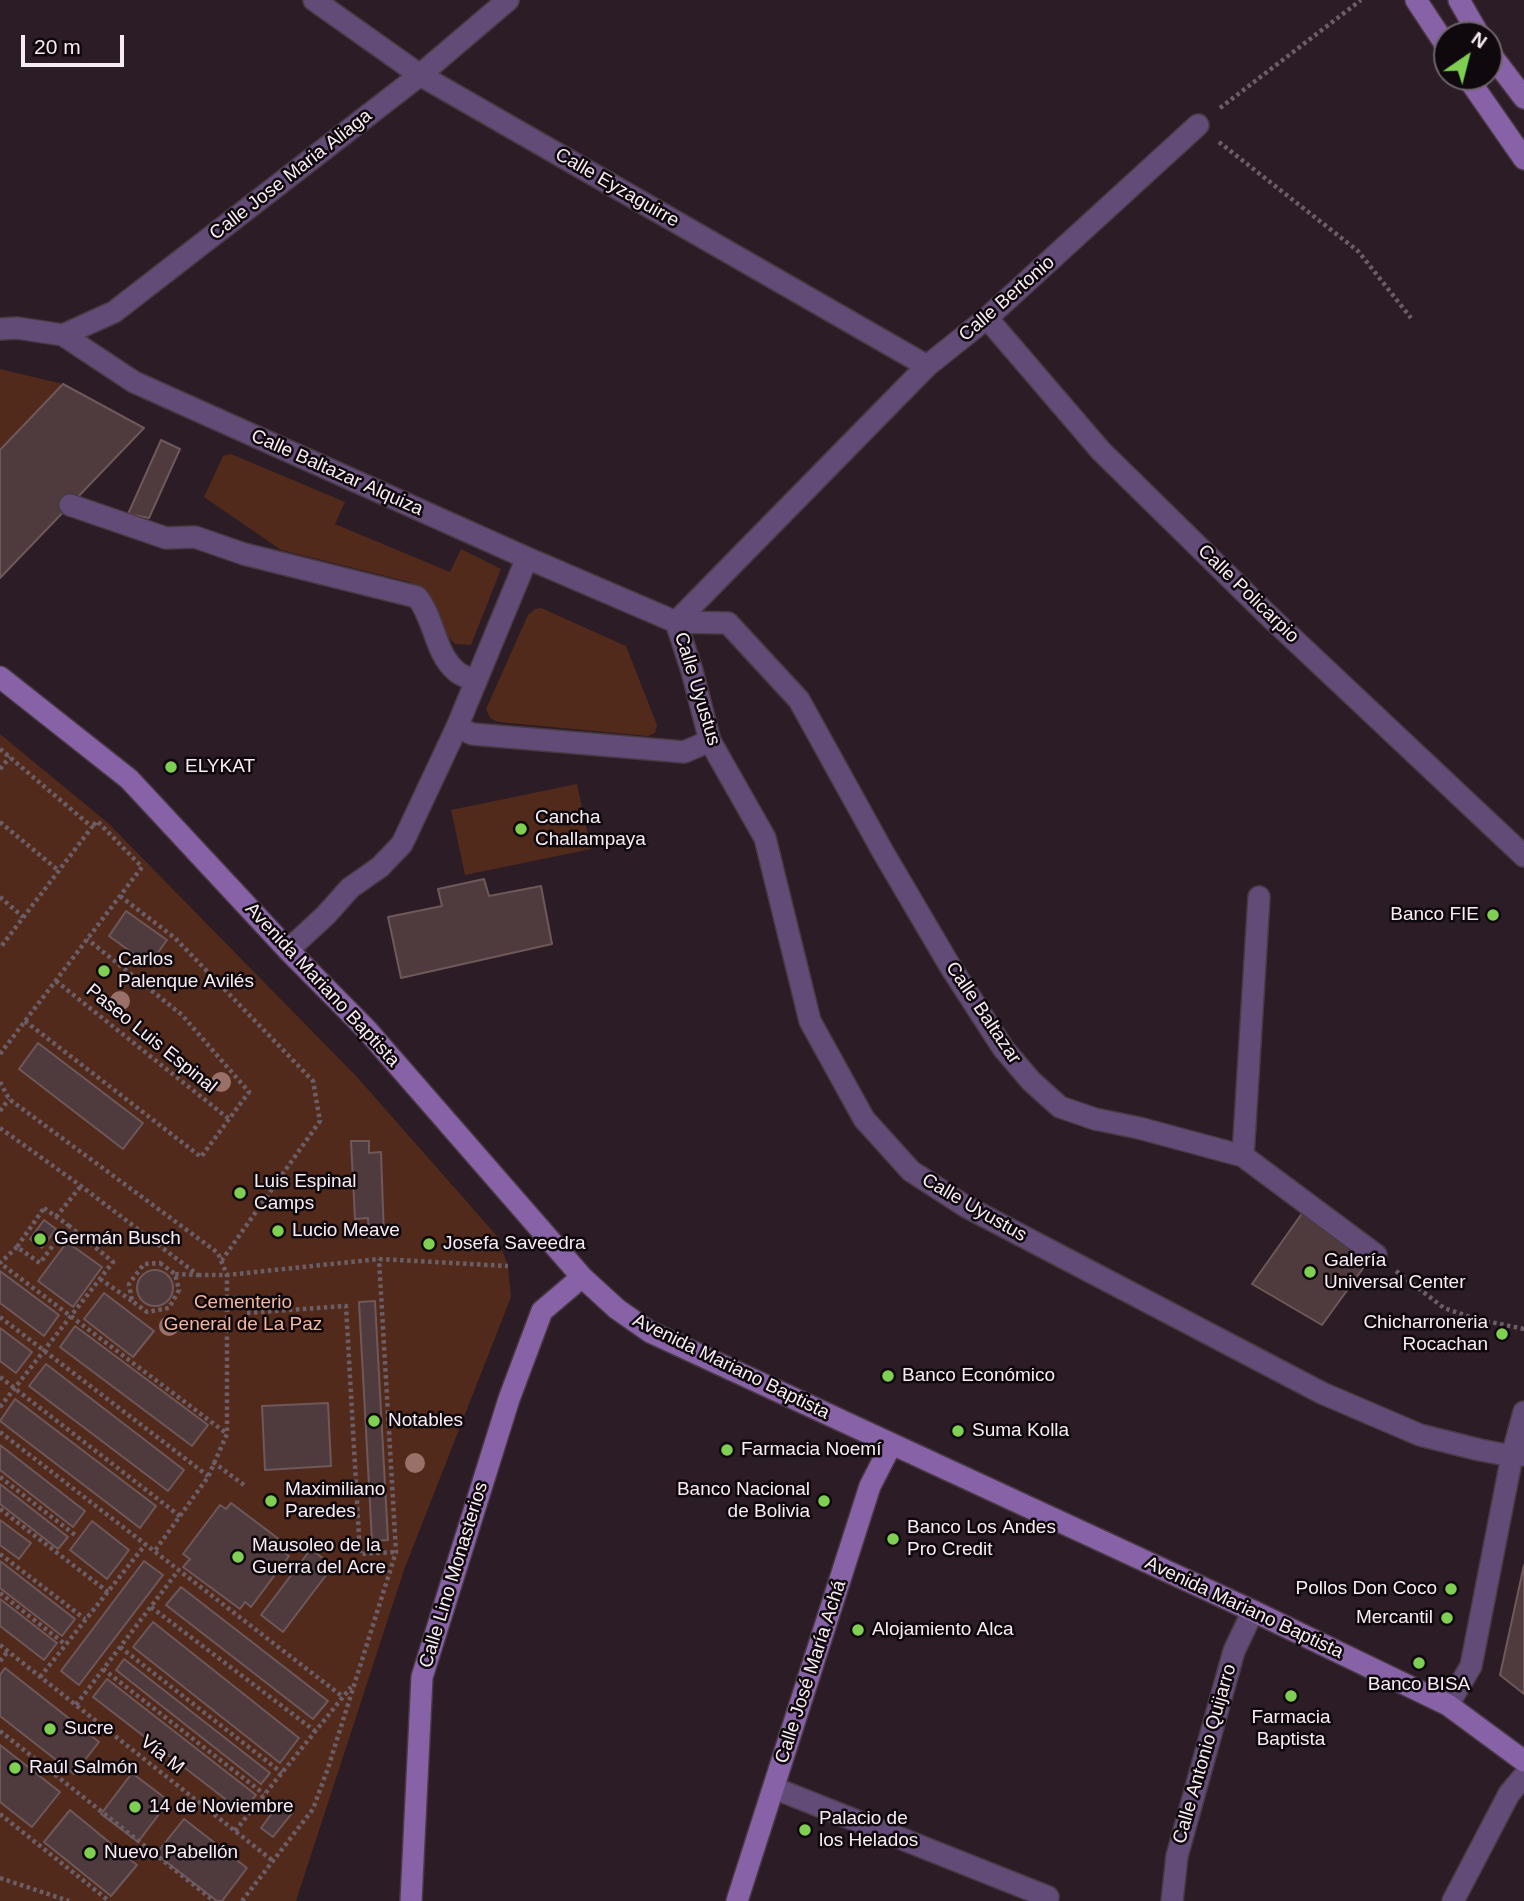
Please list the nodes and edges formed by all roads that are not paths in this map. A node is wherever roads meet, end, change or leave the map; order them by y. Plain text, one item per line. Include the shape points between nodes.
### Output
1 (314, 0) edge
2 (508, 0) edge
3 (1416, 0) edge
4 (1459, 0) edge
5 (1471, 21) edge
6 (1433, 26) edge
7 (1503, 70) edge
8 (420, 75) junction
9 (1477, 91) edge
10 (1524, 98) edge
11 (1198, 125) road end
12 (1524, 159) edge
13 (988, 318) junction
14 (0, 329) edge
15 (63, 335) junction
16 (927, 366) junction
17 (70, 505) dead end
18 (527, 558) junction
19 (676, 622) junction
20 (0, 677) edge
21 (476, 681) junction
22 (457, 727) junction
23 (709, 741) junction
24 (1524, 856) edge
25 (1259, 897) dead end
26 (288, 950) junction
27 (1243, 1156) junction
28 (1376, 1255) road end
29 (582, 1276) junction
30 (1524, 1412) edge
31 (891, 1445) junction
32 (1518, 1456) edge
33 (1253, 1611) junction
34 (1448, 1705) junction
35 (1524, 1761) edge
36 (1524, 1776) edge
37 (774, 1788) junction
38 (1048, 1897) dead end
39 (411, 1901) edge
40 (737, 1901) edge
41 (1172, 1901) edge
42 (1453, 1901) edge

1 - 8 street, Calle Eyzaguirre
2 - 8 street, Calle Jose Maria Aliaga
3 - 6 main road
4 - 5 main road
7 - 10 main road
8 - 15 street, Calle Jose Maria Aliaga via 114,312
8 - 16 street, Calle Eyzaguirre
9 - 12 main road
11 - 13 street, Calle Bertonio
13 - 16 street, Calle Bertonio
13 - 24 street, Calle Policarpio via 1101,451
14 - 15 street, Calle Baltazar Alquiza
15 - 18 street, Calle Baltazar Alquiza via 134,382
16 - 19 street, Calle Bertonio
17 - 21 street via 166,538 195,537 244,554 417,597 443,656 457,672
18 - 19 street, Calle Baltazar Alquiza
18 - 21 street
19 - 23 street, Calle Uyustus
19 - 27 street, Calle Baltazar via 729,623 799,700 950,966 1003,1048 1031,1081 1060,1107
20 - 26 main road, Avenida Mariano Baptista via 129,779
21 - 22 street
22 - 23 street via 472,734 684,752
22 - 26 street via 402,844
23 - 32 street, Calle Uyustus via 765,838 810,1021 864,1119 911,1171 965,1206 1322,1393 1420,1435
25 - 27 street
26 - 29 main road, Avenida Mariano Baptista via 367,1030
27 - 28 street, Calle Baltazar
29 - 31 main road, Avenida Mariano Baptista via 650,1332
29 - 39 main road, Calle Lino Monasterios via 542,1311 509,1399 422,1677
30 - 32 street
31 - 33 main road, Avenida Mariano Baptista
31 - 37 main road, Calle José María Achá via 870,1486
32 - 34 street via 1471,1666
33 - 34 main road, Avenida Mariano Baptista
33 - 41 street, Calle Antonio Quijarro via 1234,1651 1177,1856
34 - 35 main road, Avenida Mariano Baptista
36 - 42 street via 1509,1794
37 - 38 street
37 - 40 main road, Calle José María Achá

